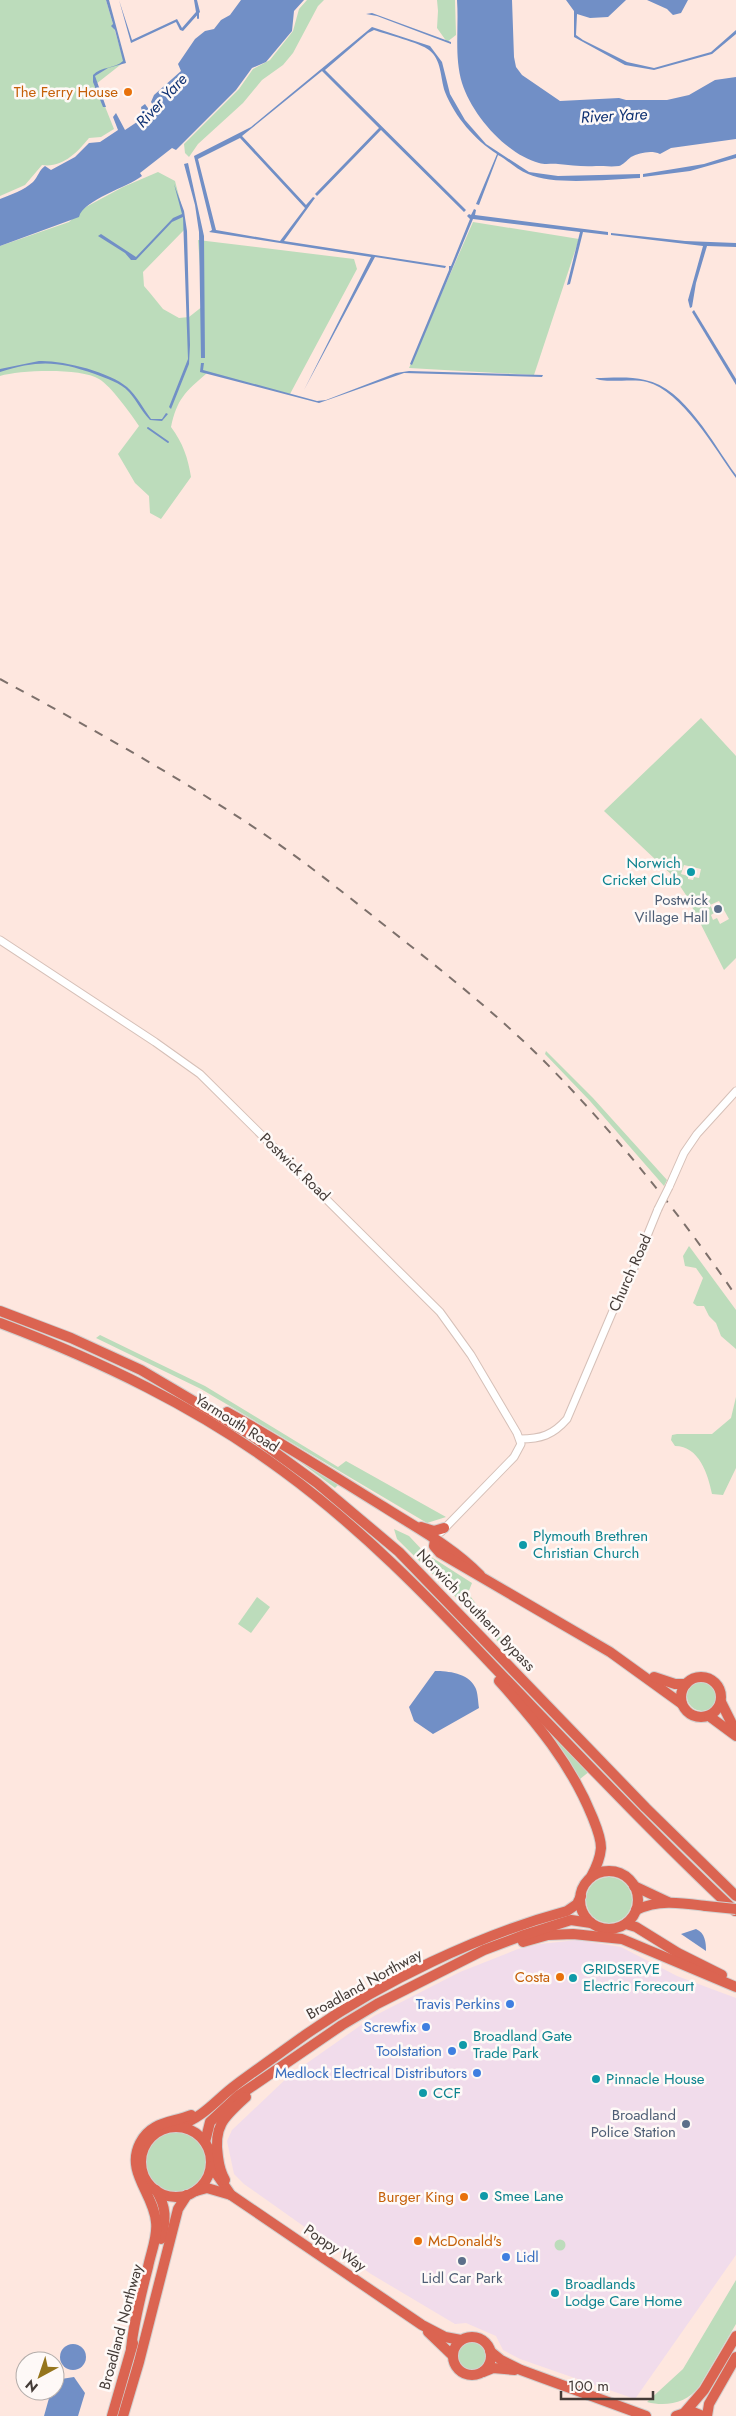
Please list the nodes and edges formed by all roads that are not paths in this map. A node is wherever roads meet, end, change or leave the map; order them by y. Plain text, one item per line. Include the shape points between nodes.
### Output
1 (0, 940) edge
2 (736, 1091) edge
3 (0, 1311) edge
4 (0, 1323) edge
5 (162, 1382) junction
6 (520, 1439) junction
7 (399, 1517) junction
8 (446, 1526) junction
9 (435, 1540) junction
10 (448, 1549) junction
11 (480, 1575) junction
12 (428, 1596) junction
13 (622, 1660) junction
14 (686, 1684) junction
15 (721, 1702) junction
16 (682, 1704) junction
17 (709, 1716) junction
18 (736, 1734) edge
19 (591, 1877) junction
20 (634, 1886) junction
21 (581, 1896) junction
22 (736, 1896) edge
23 (668, 1902) junction
24 (636, 1910) junction
25 (736, 1910) edge
26 (591, 1922) junction
27 (626, 1924) junction
28 (448, 1968) junction
29 (736, 1980) edge
30 (736, 1986) edge
31 (285, 2064) junction
32 (236, 2085) junction
33 (176, 2127) junction
34 (205, 2142) junction
35 (211, 2166) junction
36 (156, 2190) junction
37 (191, 2193) junction
38 (231, 2195) junction
39 (317, 2254) junction
40 (422, 2325) junction
41 (736, 2336) edge
42 (461, 2340) junction
43 (131, 2349) junction
44 (490, 2351) junction
45 (452, 2356) junction
46 (736, 2357) edge
47 (521, 2370) junction
48 (482, 2372) junction
49 (680, 2414) edge
50 (112, 2416) edge
51 (123, 2416) edge
52 (646, 2416) edge
53 (705, 2416) edge

1 - 6 street, Postwick Road via 200,1074 440,1312 471,1355
2 - 6 street, Church Road, bridge via 684,1153 567,1420 556,1432
3 - 5 highway via 79,1342
4 - 12 highway, Yarmouth Road via 100,1363 221,1429 316,1496
5 - 7 highway via 236,1417
5 - 22 highway, Norwich Southern Bypass via 282,1456 392,1546
6 - 8 street via 521,1444 514,1456
7 - 8 highway via 429,1530
7 - 9 highway
8 - 9 street
8 - 10 street
9 - 10 highway
9 - 11 highway via 434,1546 440,1553
10 - 11 highway
11 - 13 highway
12 - 19 highway via 458,1636 546,1736 576,1782 600,1842 599,1860
12 - 25 highway, Norwich Southern Bypass via 656,1835
13 - 14 highway via 662,1681
13 - 16 highway
14 - 15 highway via 697,1676 712,1678 720,1690
14 - 16 highway
15 - 17 highway
15 - 18 highway
16 - 17 highway via 691,1715
17 - 18 highway
19 - 20 highway via 616,1873
19 - 21 highway
20 - 23 highway
20 - 24 highway via 638,1898
21 - 26 highway via 585,1915
21 - 32 highway, Broadland Northway via 577,1904 567,1911 462,1950 382,1988 307,2034
23 - 24 highway
23 - 25 highway, bridge
24 - 27 highway
26 - 27 highway via 608,1929
26 - 28 highway, Broadland Northway via 571,1920 559,1923 484,1950
27 - 29 highway via 700,1965
28 - 30 highway via 548,1935 573,1934 622,1939
28 - 31 highway, Broadland Northway via 356,2016
31 - 34 highway, Broadland Northway via 217,2113 207,2128
31 - 39 highway via 222,2121 216,2144 227,2184 294,2232
32 - 33 highway, Broadland Northway via 202,2115
32 - 43 highway via 190,2115 155,2126 138,2146 137,2174 155,2208 157,2229
33 - 34 highway via 192,2132
33 - 36 highway via 156,2134 143,2151 143,2173
34 - 35 highway
35 - 37 highway via 208,2176
35 - 38 highway, Poppy Way
36 - 37 highway via 171,2196
36 - 43 highway, Broadland Northway via 163,2202 165,2223
37 - 38 highway, Poppy Way via 207,2188
37 - 51 highway, Broadland Northway via 178,2210
38 - 39 highway, Poppy Way
39 - 40 highway, Poppy Way
40 - 42 highway, Poppy Way via 445,2337
40 - 45 highway, Poppy Way
41 - 49 highway via 704,2390
42 - 44 highway via 470,2336 481,2339
42 - 45 highway
43 - 50 highway, Broadland Northway
44 - 47 highway
44 - 48 highway via 490,2363
45 - 48 highway via 460,2371 472,2375
46 - 53 highway
47 - 48 highway via 493,2368
47 - 52 highway
49 - 53 highway

